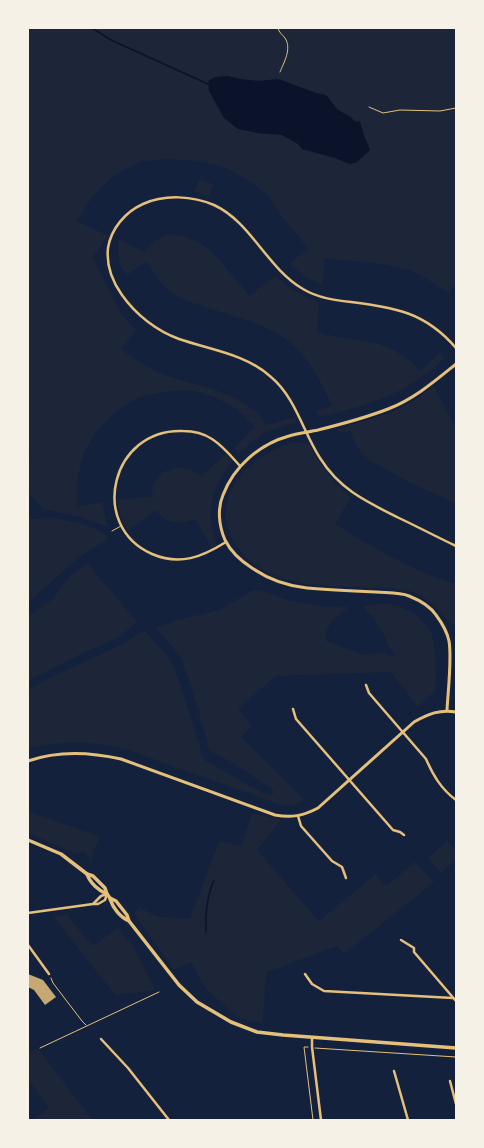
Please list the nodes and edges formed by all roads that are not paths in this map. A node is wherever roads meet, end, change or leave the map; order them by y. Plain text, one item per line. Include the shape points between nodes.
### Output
1 (456, 348) edge
2 (456, 364) edge
3 (306, 432) junction
4 (240, 466) junction
5 (122, 525) junction
6 (112, 530) dead end
7 (226, 542) junction
8 (456, 546) edge
9 (366, 685) dead end
10 (293, 709) dead end
11 (447, 710) junction
12 (456, 712) edge
13 (402, 732) junction
14 (28, 761) edge
15 (349, 780) junction
16 (456, 800) edge
17 (298, 816) junction
18 (404, 835) dead end
19 (28, 840) edge
20 (346, 878) dead end
21 (107, 894) junction
22 (93, 904) junction
23 (28, 913) edge
24 (401, 940) dead end
25 (28, 946) edge
26 (49, 974) road end
27 (305, 974) dead end
28 (453, 998) junction
29 (456, 1001) edge
30 (312, 1038) junction
31 (101, 1039) dead end
32 (456, 1048) edge
33 (394, 1071) dead end
34 (450, 1081) dead end
35 (456, 1104) edge
36 (169, 1120) edge
37 (321, 1120) edge
38 (408, 1120) edge

1 - 3 street via 419,317 385,306 329,299 306,291 282,274 240,224 215,206 181,197 162,198 136,207 116,226 108,250 111,275 127,302 160,330 177,338 244,359 259,367 285,391
2 - 3 street via 420,392 389,409
3 - 4 street via 274,441 261,448
3 - 8 street via 320,458 340,484 356,496
4 - 5 street via 211,438 189,431 156,434 141,442 129,453 116,478 115,506
4 - 7 street via 229,481 219,513
5 - 6 lane
5 - 7 street via 132,539 148,552 176,560 208,553
7 - 11 street via 242,562 260,573 288,584 391,593 408,596 423,603 435,613 444,627 448,641 450,651
9 - 13 street via 369,693
10 - 15 street via 296,719
11 - 12 street
11 - 13 street via 424,716
13 - 15 street
13 - 16 street via 426,759 437,780
14 - 17 street via 57,754 99,754 121,759 275,815
15 - 17 street via 318,808
15 - 18 street via 394,830
17 - 20 street via 301,826 332,861 342,867
19 - 21 main road via 60,854 93,876 106,888
21 - 22 street
21 - 22 street via 106,900
21 - 30 main road via 126,912 129,921 179,985 197,1002 231,1022 257,1032
22 - 23 street
24 - 28 street via 414,948 414,952
25 - 26 street
27 - 28 street via 312,984 324,990
28 - 29 street
30 - 32 main road
30 - 37 street
31 - 36 street via 128,1068
33 - 38 street
34 - 35 street

